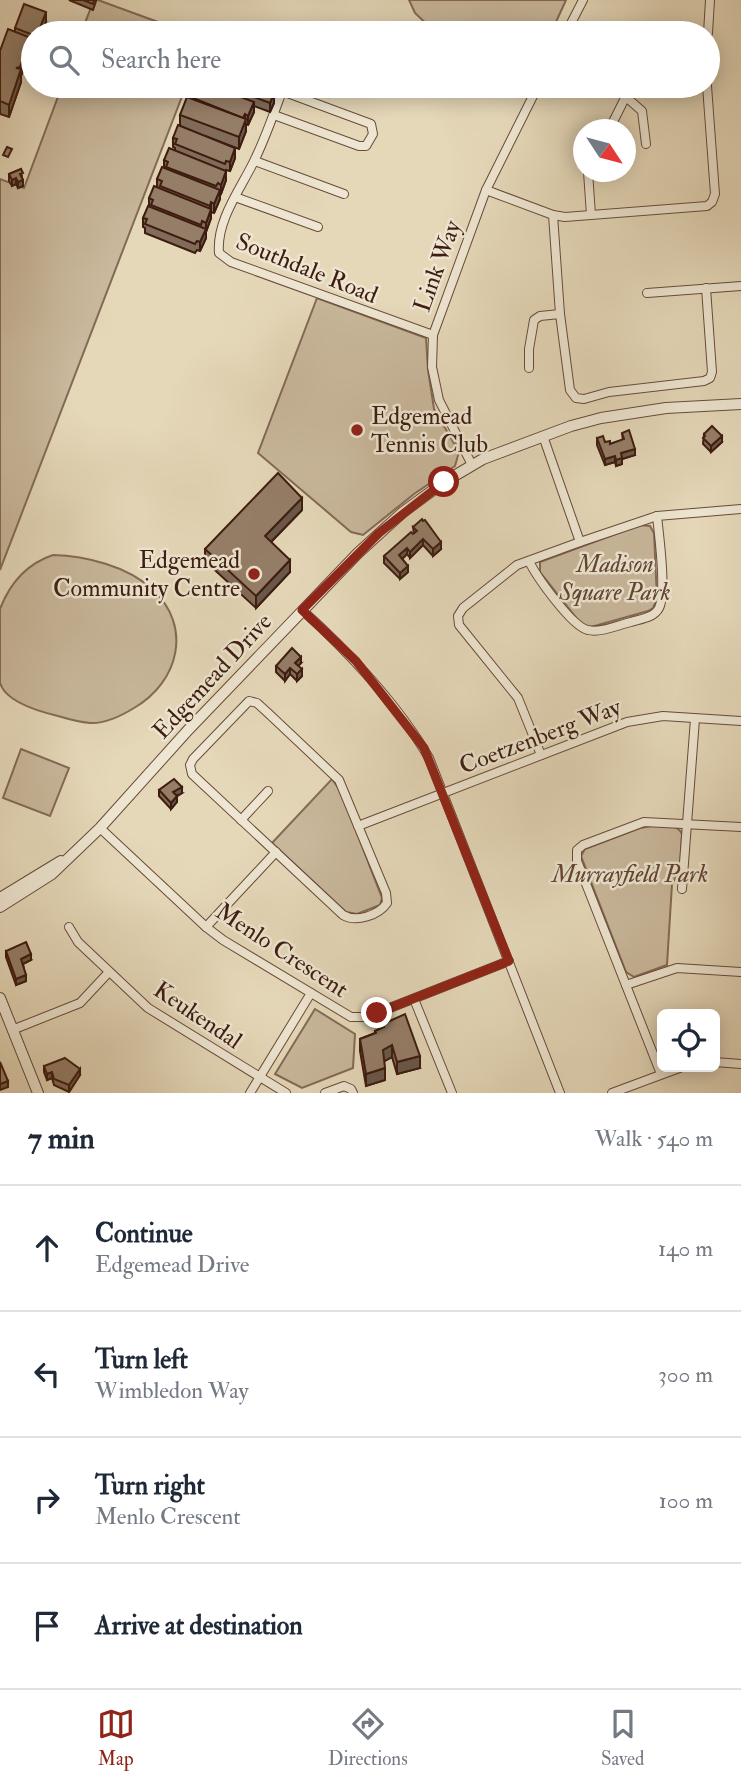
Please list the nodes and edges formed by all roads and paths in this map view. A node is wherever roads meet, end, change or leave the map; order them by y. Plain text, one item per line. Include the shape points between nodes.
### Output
1 (583, 0) edge
2 (710, 0) edge
3 (572, 21) edge
4 (709, 21) edge
5 (280, 98) edge
6 (306, 98) edge
7 (532, 98) edge
8 (625, 98) edge
9 (627, 98) edge
10 (708, 98) edge
11 (274, 115) junction
12 (615, 119) edge
13 (646, 144) dead end
14 (255, 161) junction
15 (589, 182) edge
16 (486, 190) junction
17 (344, 194) dead end
18 (235, 197) junction
19 (553, 215) junction
20 (591, 215) junction
21 (318, 227) dead end
22 (741, 286) edge
23 (706, 289) junction
24 (647, 293) dead end
25 (560, 314) junction
26 (433, 335) junction
27 (529, 368) dead end
28 (741, 404) edge
29 (543, 436) junction
30 (472, 465) junction
31 (741, 509) edge
32 (657, 516) junction
33 (580, 542) junction
34 (529, 561) junction
35 (302, 610) junction
36 (695, 719) junction
37 (741, 721) edge
38 (541, 755) junction
39 (268, 791) dead end
40 (443, 793) junction
41 (241, 820) junction
42 (688, 823) junction
43 (358, 826) junction
44 (741, 827) edge
45 (100, 828) junction
46 (276, 852) junction
47 (65, 859) junction
48 (682, 889) dead end
49 (0, 898) edge
50 (0, 907) edge
51 (69, 927) dead end
52 (206, 927) junction
53 (509, 961) junction
54 (109, 972) junction
55 (741, 972) edge
56 (626, 985) junction
57 (310, 993) junction
58 (0, 998) edge
59 (414, 999) junction
60 (12, 1030) junction
61 (720, 1062) edge
62 (741, 1064) edge
63 (667, 1072) edge
64 (661, 1074) junction
65 (259, 1077) junction
66 (37, 1093) edge
67 (250, 1093) edge
68 (286, 1093) edge
69 (325, 1093) edge
70 (353, 1093) edge
71 (452, 1093) edge
72 (560, 1093) edge
73 (612, 1093) edge

1 - 3 street
2 - 4 street
5 - 11 street, Southdale Road
6 - 11 street via 371,124 373,134 366,146
7 - 16 street, Link Way
8 - 12 street
9 - 13 street via 642,111
10 - 20 street via 712,202 704,207
11 - 14 street, Southdale Road
14 - 17 street
14 - 18 street, Southdale Road
15 - 20 street
16 - 19 street
16 - 26 street, Link Way
18 - 21 street
18 - 26 street, Southdale Road via 219,240 224,259
19 - 20 street
19 - 25 street
22 - 23 street
23 - 24 street
23 - 25 street via 712,372 704,381 576,398 570,390
25 - 27 street via 534,320
26 - 30 street, Link Way via 432,367 439,400
28 - 29 street, Edgemead Drive via 644,410
29 - 30 street, Edgemead Drive
29 - 33 street
30 - 35 street, Edgemead Drive via 395,519
31 - 32 street
32 - 33 street
32 - 34 street via 661,598 657,611 647,617 595,631 583,628
33 - 34 street
34 - 38 street via 517,565 463,608 458,620 518,698
35 - 40 street via 356,661 416,737
35 - 45 street, Edgemead Drive
36 - 37 street, Coetzenberg Way
36 - 38 street, Coetzenberg Way via 646,717
36 - 42 street
38 - 40 street, Coetzenberg Way
39 - 41 street
40 - 43 street, Coetzenberg Way
40 - 53 street
41 - 43 street via 191,774 190,765 249,702 259,705 339,780
41 - 46 street
42 - 44 street
42 - 48 street
42 - 56 street via 644,822 577,850 577,861
43 - 46 street via 387,903 380,911 357,919 343,915
45 - 47 street, Edgemead Drive
45 - 52 street, Menlo Crescent
46 - 52 street
47 - 49 street, Edgemead Drive
47 - 50 street, Edgemead Drive via 46,878
51 - 54 street, Keukendal
52 - 57 street, Menlo Crescent
53 - 59 street, Menlo Crescent
53 - 72 street
54 - 60 street via 80,1003
54 - 65 street, Keukendal via 158,1016
55 - 56 street via 677,968
56 - 64 street
57 - 59 street, Menlo Crescent via 356,1018
57 - 65 street
58 - 60 street
59 - 71 street
60 - 66 street
61 - 62 street
63 - 64 street
64 - 73 street
65 - 67 street
65 - 68 street, Keukendal
69 - 70 street via 344,1086

